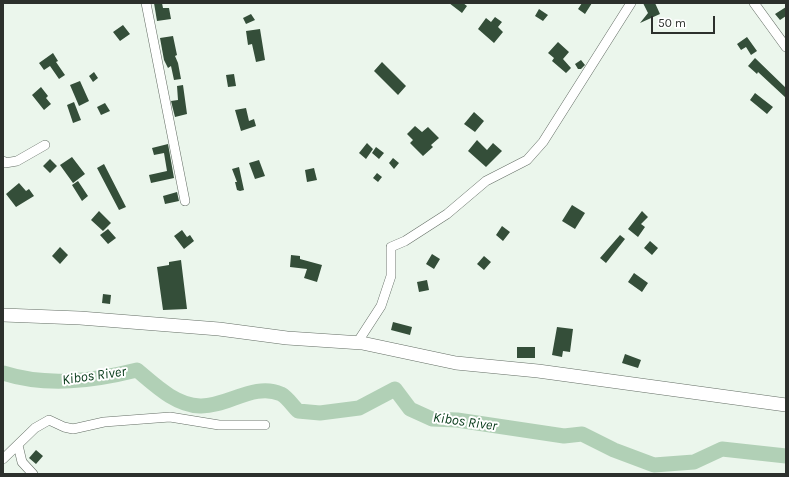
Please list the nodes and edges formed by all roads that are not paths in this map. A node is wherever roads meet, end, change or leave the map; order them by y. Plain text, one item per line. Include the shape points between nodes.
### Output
1 (146, 3) edge
2 (631, 3) edge
3 (754, 3) edge
4 (786, 47) edge
5 (45, 145) dead end
6 (3, 161) edge
7 (185, 201) dead end
8 (3, 315) edge
9 (357, 343) junction
10 (786, 405) edge
11 (265, 425) dead end
12 (18, 445) junction
13 (3, 459) edge
14 (33, 474) edge

1 - 7 street
2 - 9 street via 543,142 527,160 486,181 447,214 391,247 391,276 381,306
3 - 4 street
5 - 6 street via 17,161
8 - 9 main road via 80,318
9 - 10 main road via 456,363 538,371
11 - 12 street via 219,425 170,417 104,422 73,429 49,420 35,428
12 - 13 street
12 - 14 street via 22,462

